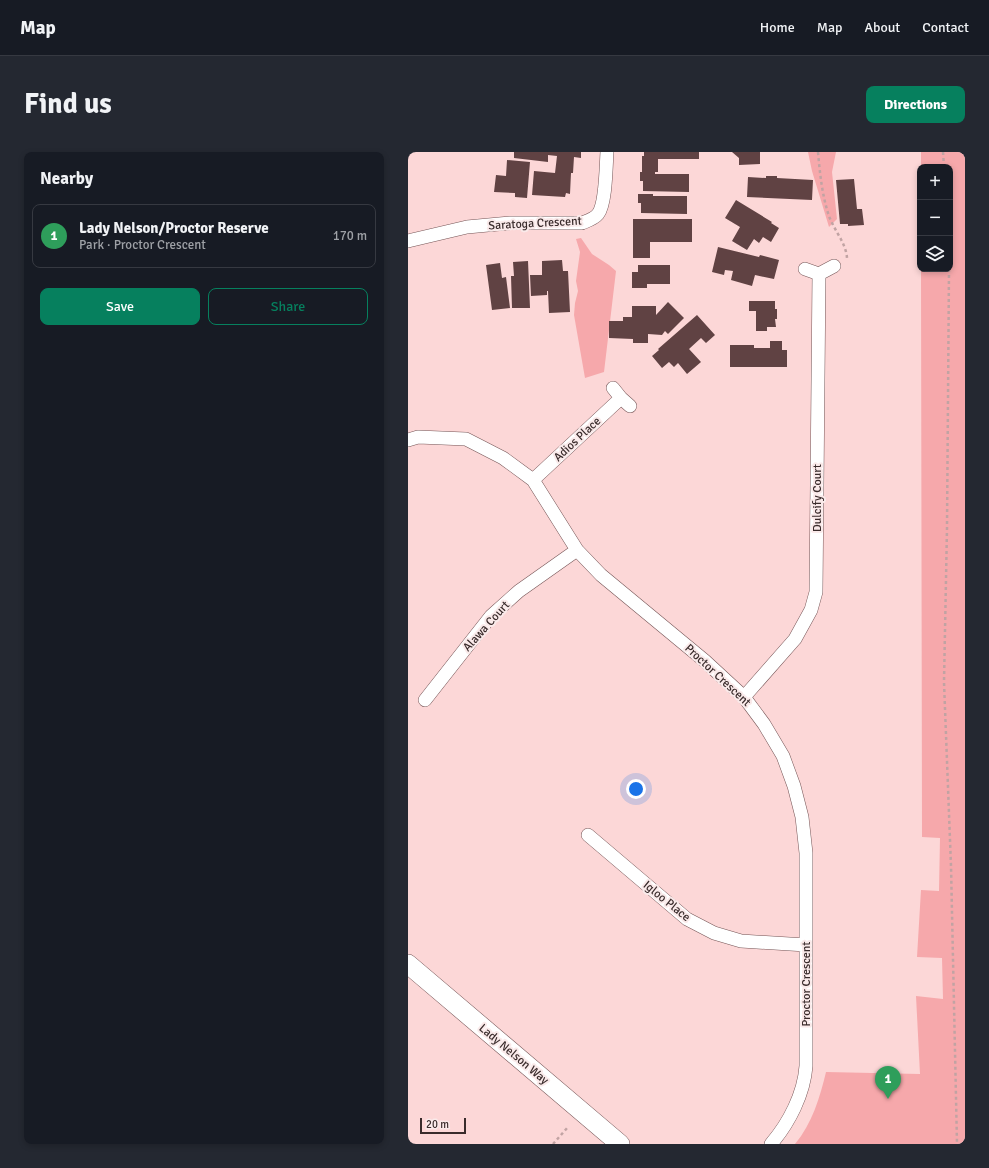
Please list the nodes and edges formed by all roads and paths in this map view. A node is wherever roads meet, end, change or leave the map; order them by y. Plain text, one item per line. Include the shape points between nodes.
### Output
1 (607, 152) edge
2 (818, 152) edge
3 (942, 152) edge
4 (944, 164) edge
5 (408, 241) edge
6 (847, 258) dead end
7 (834, 266) dead end
8 (805, 269) dead end
9 (949, 272) edge
10 (819, 274) junction
11 (622, 397) dead end
12 (408, 440) edge
13 (533, 480) junction
14 (577, 550) junction
15 (744, 696) junction
16 (425, 700) dead end
17 (588, 835) dead end
18 (806, 945) junction
19 (408, 964) edge
20 (568, 1127) dead end
21 (553, 1144) edge
22 (620, 1144) edge
23 (771, 1144) edge
24 (957, 1144) edge

1 - 5 street, Saratoga Crescent via 603,201 598,213 590,220 582,223 510,223 467,227
2 - 6 path via 825,202
3 - 4 path
7 - 10 street
8 - 10 street
9 - 24 path via 944,682
10 - 15 street, Dulcify Court via 816,592 811,610 796,639
11 - 13 street, Adios Place
12 - 13 street, Proctor Crescent via 418,436 466,439 504,458
13 - 14 street, Proctor Crescent
14 - 15 street, Proctor Crescent via 601,574
14 - 16 street, Alawa Court via 519,591 491,616
15 - 18 street, Proctor Crescent via 783,756 802,817 806,853
17 - 18 street, Igloo Place via 687,919 714,933 741,941
18 - 23 street, Proctor Crescent via 806,1076 788,1120
19 - 22 street, Lady Nelson Way
20 - 21 path

